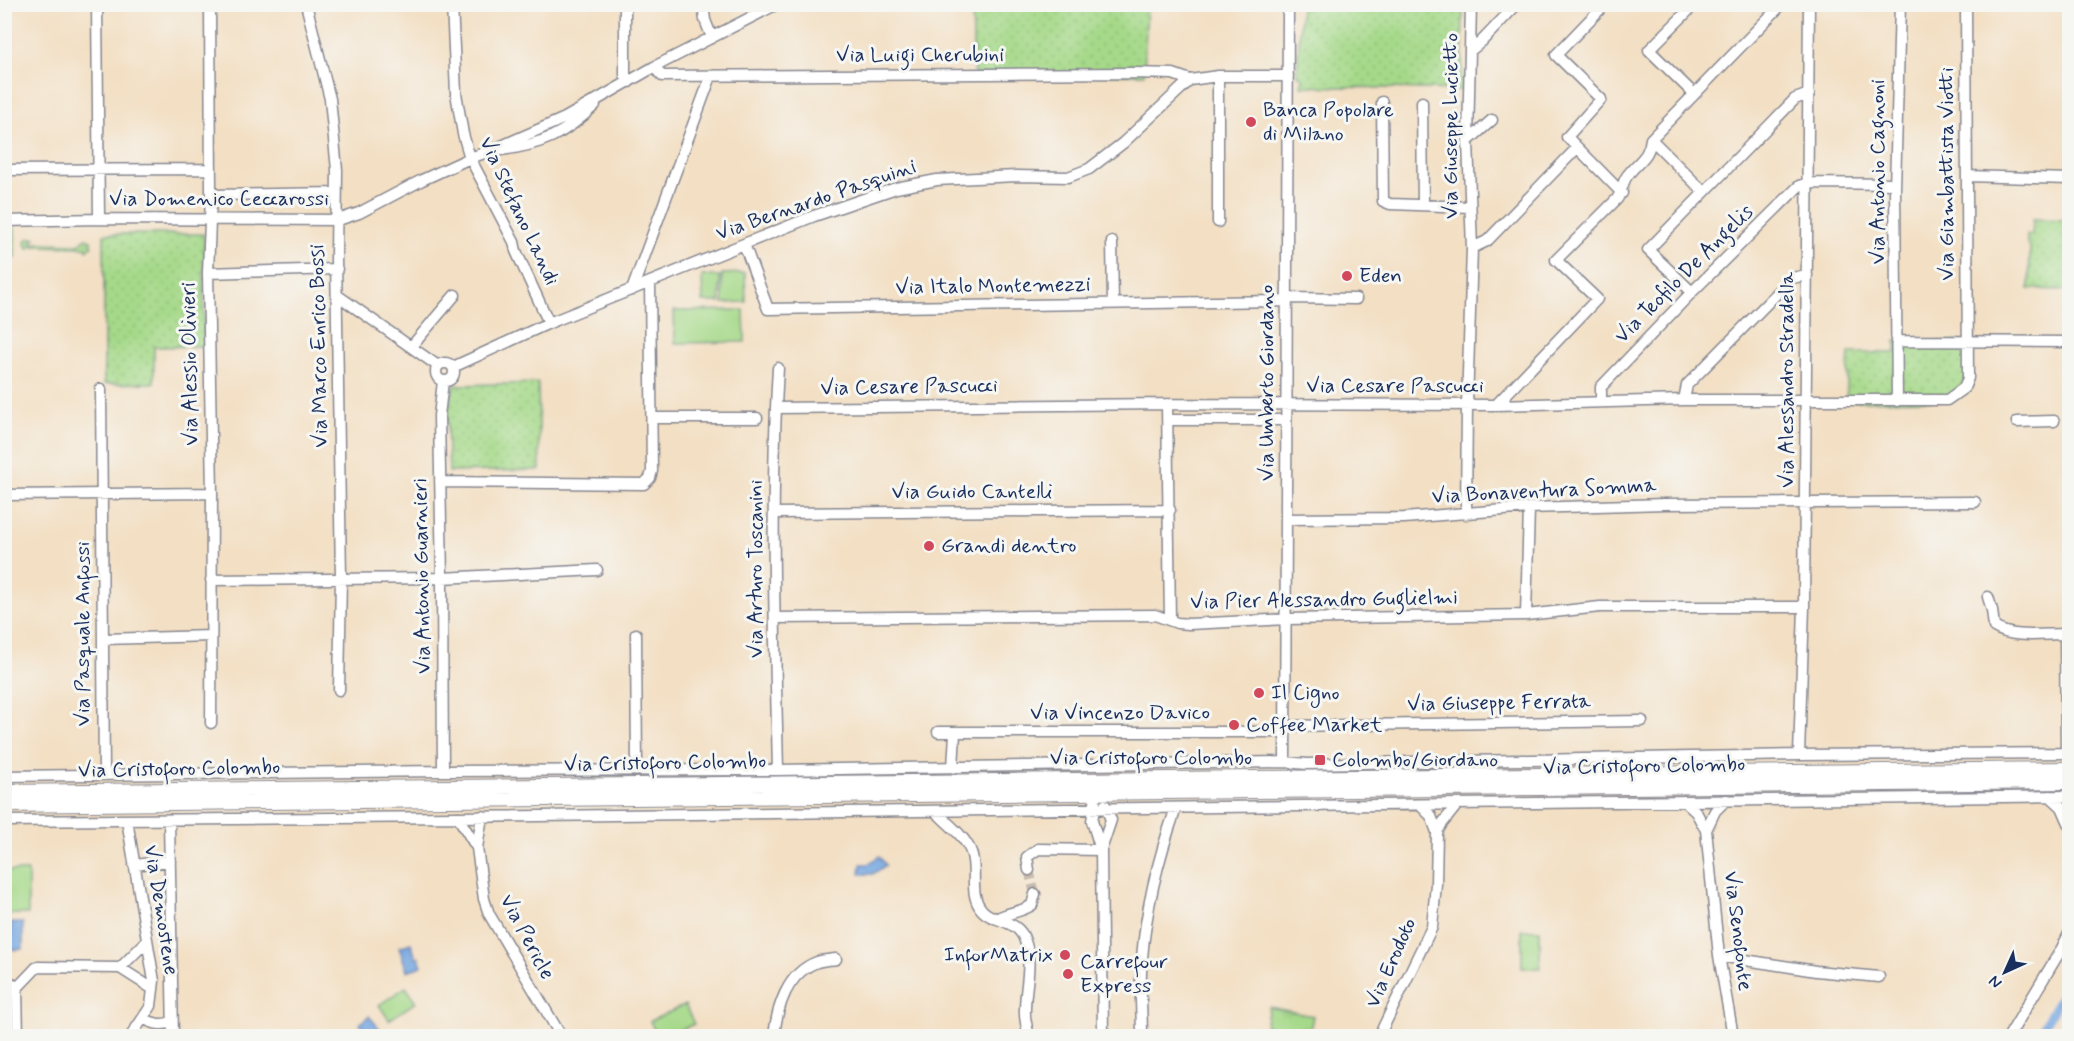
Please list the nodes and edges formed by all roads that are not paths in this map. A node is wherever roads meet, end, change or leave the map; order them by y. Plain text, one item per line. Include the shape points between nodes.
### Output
1 (97, 4) edge
2 (210, 4) edge
3 (306, 4) edge
4 (452, 4) edge
5 (625, 4) edge
6 (703, 4) edge
7 (777, 4) edge
8 (1288, 4) edge
9 (1471, 4) edge
10 (1517, 4) edge
11 (1605, 4) edge
12 (1695, 4) edge
13 (1782, 4) edge
14 (1809, 4) edge
15 (1900, 4) edge
16 (1966, 4) edge
17 (712, 38) junction
18 (1471, 50) junction
19 (654, 67) junction
20 (711, 76) junction
21 (1218, 76) junction
22 (1287, 76) junction
23 (1190, 80) junction
24 (629, 82) junction
25 (1694, 94) junction
26 (1809, 94) junction
27 (1382, 102) dead end
28 (1422, 102) dead end
29 (1492, 120) dead end
30 (1651, 139) junction
31 (1468, 141) junction
32 (1577, 148) junction
33 (470, 158) junction
34 (210, 168) junction
35 (4, 170) edge
36 (99, 170) junction
37 (1967, 176) junction
38 (2070, 179) edge
39 (1808, 183) junction
40 (1895, 184) junction
41 (1704, 192) junction
42 (336, 193) junction
43 (1622, 193) junction
44 (211, 195) junction
45 (1423, 206) junction
46 (1470, 207) junction
47 (99, 219) junction
48 (210, 219) junction
49 (338, 220) junction
50 (4, 221) edge
51 (1218, 222) dead end
52 (1112, 242) dead end
53 (744, 244) junction
54 (1472, 248) junction
55 (337, 269) junction
56 (208, 273) junction
57 (1807, 275) junction
58 (650, 282) junction
59 (632, 290) junction
60 (1692, 292) junction
61 (337, 296) junction
62 (455, 296) dead end
63 (1356, 299) dead end
64 (1287, 300) junction
65 (1113, 304) junction
66 (549, 323) junction
67 (1896, 341) junction
68 (1968, 342) junction
69 (2070, 342) edge
70 (411, 347) junction
71 (438, 366) junction
72 (453, 367) junction
73 (778, 368) dead end
74 (442, 381) junction
75 (101, 389) dead end
76 (1684, 400) junction
77 (1896, 401) junction
78 (1601, 402) junction
79 (1805, 402) junction
80 (1167, 404) junction
81 (1467, 405) junction
82 (1496, 405) junction
83 (1286, 406) junction
84 (776, 408) junction
85 (652, 418) junction
86 (757, 418) dead end
87 (1168, 420) junction
88 (1286, 420) junction
89 (2054, 421) dead end
90 (2017, 422) dead end
91 (440, 482) junction
92 (102, 492) junction
93 (212, 493) junction
94 (4, 495) edge
95 (1976, 502) dead end
96 (1805, 504) junction
97 (1529, 508) junction
98 (1170, 510) junction
99 (775, 513) junction
100 (1466, 514) junction
101 (1286, 519) junction
102 (597, 570) dead end
103 (341, 578) junction
104 (442, 578) junction
105 (211, 580) junction
106 (1988, 597) dead end
107 (1804, 607) junction
108 (1526, 615) junction
109 (775, 618) junction
110 (1287, 619) junction
111 (1170, 620) junction
112 (211, 636) junction
113 (103, 639) junction
114 (633, 641) dead end
115 (339, 690) dead end
116 (1642, 721) dead end
117 (211, 723) dead end
118 (1285, 729) junction
119 (938, 732) dead end
120 (955, 733) junction
121 (2068, 753) edge
122 (1799, 755) junction
123 (1285, 762) junction
124 (1307, 764) junction
125 (953, 768) junction
126 (2070, 769) edge
127 (637, 770) junction
128 (778, 770) junction
129 (443, 771) junction
130 (4, 776) edge
131 (104, 776) junction
132 (1326, 778) junction
133 (1095, 780) junction
134 (2070, 782) edge
135 (4, 792) edge
136 (859, 795) junction
137 (2050, 796) junction
138 (2070, 796) edge
139 (1726, 800) junction
140 (1684, 801) junction
141 (4, 805) edge
142 (1457, 805) junction
143 (1421, 806) junction
144 (1176, 808) junction
145 (1094, 809) junction
146 (1107, 809) junction
147 (935, 811) junction
148 (880, 812) junction
149 (482, 816) junction
150 (458, 817) junction
151 (127, 820) junction
152 (170, 820) junction
153 (4, 821) edge
154 (2070, 825) edge
155 (1706, 830) junction
156 (1437, 832) junction
157 (477, 848) junction
158 (1101, 850) junction
159 (170, 861) junction
160 (134, 866) junction
161 (1029, 870) tunnel mouth
162 (1035, 894) dead end
163 (998, 918) junction
164 (2070, 932) edge
165 (147, 940) junction
166 (1719, 956) junction
167 (836, 959) dead end
168 (120, 968) junction
169 (4, 977) edge
170 (1879, 977) dead end
171 (17, 988) junction
172 (153, 989) junction
173 (144, 1018) junction
174 (172, 1022) junction
175 (18, 1036) edge
176 (131, 1036) edge
177 (173, 1036) edge
178 (561, 1036) edge
179 (774, 1036) edge
180 (1029, 1036) edge
181 (1104, 1036) edge
182 (1142, 1036) edge
183 (1379, 1036) edge
184 (1733, 1036) edge
185 (2010, 1036) edge

1 - 36 street
2 - 34 street, Via Alessio Olivieri
3 - 42 street, Via Marco Enrico Bossi via 330,99 338,170
4 - 33 street, Via Stefano Landi via 456,93
5 - 24 street via 625,75
6 - 17 street
7 - 17 street, Via Domenico Ceccarossi
8 - 22 street, Via Umberto Giordano
9 - 18 street, Via Giuseppe Lucietto
10 - 18 street
11 - 32 street via 1556,55 1601,99 1567,137
12 - 25 street via 1649,50
13 - 25 street
14 - 26 street, Via Alessandro Stradella
15 - 40 street, Via Antonio Cagnoni
16 - 37 street, Via Giambattista Viotti
17 - 19 street, Via Domenico Ceccarossi
18 - 31 street, Via Giuseppe Lucietto
19 - 20 street, Via Luigi Cherubini via 662,76
19 - 24 street, Via Domenico Ceccarossi
20 - 23 street, Via Luigi Cherubini via 1134,73 1173,74
20 - 59 street
21 - 22 street
21 - 23 street
21 - 51 street
22 - 64 street, Via Umberto Giordano
23 - 53 street, Via Bernardo Pasquini via 1123,142 1089,169 1068,177 937,180 896,188
24 - 33 street, Via Domenico Ceccarossi via 565,118
25 - 30 street
26 - 39 street, Via Alessandro Stradella
26 - 41 street via 1795,99
27 - 45 street via 1383,201
28 - 45 street
29 - 31 street
30 - 41 street
30 - 43 street via 1650,152 1625,178
31 - 46 street, Via Giuseppe Lucietto
32 - 43 street
32 - 54 street via 1487,241
33 - 49 street, Via Domenico Ceccarossi
33 - 66 street, Via Stefano Landi via 514,242
34 - 36 street
34 - 44 street, Via Alessio Olivieri
35 - 36 street
36 - 47 street
37 - 38 street
37 - 68 street, Via Giambattista Viotti
39 - 40 street
39 - 57 street, Via Alessandro Stradella
39 - 60 street, Via Teofilo De Angelis via 1799,186
40 - 67 street, Via Antonio Cagnoni
41 - 60 street via 1648,250
42 - 44 street
42 - 49 street, Via Marco Enrico Bossi
43 - 82 street via 1557,260 1597,299
44 - 48 street, Via Alessio Olivieri
45 - 46 street
46 - 54 street, Via Giuseppe Lucietto
47 - 48 street, Via Domenico Ceccarossi
47 - 50 street, Via Domenico Ceccarossi
48 - 49 street, Via Domenico Ceccarossi
48 - 56 street, Via Alessio Olivieri
49 - 55 street, Via Marco Enrico Bossi
52 - 65 street
53 - 58 street, Via Bernardo Pasquini
53 - 65 street, Via Italo Montemezzi via 768,309
54 - 81 street, Via Giuseppe Lucietto
55 - 56 street
55 - 61 street, Via Marco Enrico Bossi
56 - 93 street, Via Alessio Olivieri
57 - 76 street via 1792,278 1687,384
57 - 79 street, Via Alessandro Stradella
58 - 59 street, Via Bernardo Pasquini
58 - 85 street
59 - 66 street, Via Bernardo Pasquini
60 - 78 street, Via Teofilo De Angelis via 1601,387
61 - 70 street
61 - 103 street, Via Marco Enrico Bossi
62 - 70 street
63 - 64 street, Via Italo Montemezzi
64 - 65 street, Via Italo Montemezzi
64 - 83 street, Via Umberto Giordano
66 - 72 street, Via Bernardo Pasquini
67 - 68 street
67 - 77 street, Via Antonio Cagnoni
68 - 69 street
68 - 77 street, Via Cesare Pascucci via 1968,378 1964,388 1947,400
70 - 71 street
71 - 72 street via 445,363
71 - 74 street via 436,373
72 - 74 street via 452,378
73 - 84 street, Via Arturo Toscanini
74 - 91 street, Via Antonio Guarnieri
75 - 92 street, Via Pasquale Anfossi
76 - 78 street, Via Cesare Pascucci
76 - 79 street, Via Cesare Pascucci
77 - 79 street, Via Cesare Pascucci
78 - 82 street, Via Cesare Pascucci
79 - 96 street, Via Alessandro Stradella
80 - 83 street, Via Cesare Pascucci
80 - 84 street, Via Cesare Pascucci
80 - 87 street
81 - 82 street, Via Cesare Pascucci
81 - 83 street, Via Cesare Pascucci
81 - 100 street, Via Giuseppe Lucietto
83 - 88 street, Via Umberto Giordano
84 - 99 street, Via Arturo Toscanini
85 - 86 street
85 - 91 street via 652,471 644,484
87 - 88 street, Via Cesare Pascucci
87 - 98 street
88 - 101 street, Via Umberto Giordano
89 - 90 street
91 - 104 street, Via Antonio Guarnieri
92 - 93 street
92 - 94 street
92 - 113 street, Via Pasquale Anfossi
93 - 105 street, Via Alessio Olivieri
95 - 96 street, Via Bonaventura Somma
96 - 97 street, Via Bonaventura Somma
96 - 107 street, Via Alessandro Stradella
97 - 100 street, Via Bonaventura Somma
97 - 108 street
98 - 99 street, Via Guido Cantelli
98 - 111 street
99 - 109 street, Via Arturo Toscanini
100 - 101 street, Via Bonaventura Somma
101 - 110 street, Via Umberto Giordano
102 - 104 street
103 - 104 street
103 - 105 street
103 - 115 street, Via Marco Enrico Bossi
104 - 129 street, Via Antonio Guarnieri
105 - 112 street, Via Alessio Olivieri
106 - 121 street, Via Cristoforo Colombo via 1994,627 2001,631 2065,634
107 - 108 street, Via Pier Alessandro Guglielmi via 1600,607
107 - 122 street, Via Alessandro Stradella
108 - 110 street, Via Pier Alessandro Guglielmi
109 - 111 street, Via Pier Alessandro Guglielmi via 1156,615
109 - 128 street, Via Arturo Toscanini
110 - 111 street, Via Pier Alessandro Guglielmi via 1189,624
110 - 118 street, Via Umberto Giordano
112 - 113 street
112 - 117 street, Via Alessio Olivieri
113 - 131 street, Via Pasquale Anfossi
114 - 127 street
116 - 118 street, Via Giuseppe Ferrata
118 - 120 street, Via Vincenzo Davico
118 - 123 street, Via Umberto Giordano
119 - 120 street, Via Vincenzo Davico
120 - 125 street
121 - 122 street, Via Cristoforo Colombo
122 - 124 street, Via Cristoforo Colombo
123 - 124 street, Via Cristoforo Colombo
123 - 133 street, Via Cristoforo Colombo
124 - 132 street
125 - 128 street, Via Cristoforo Colombo
125 - 133 street, Via Cristoforo Colombo
126 - 132 main road, Via Cristoforo Colombo
127 - 128 street, Via Cristoforo Colombo
127 - 129 street, Via Cristoforo Colombo
129 - 131 street, Via Cristoforo Colombo
130 - 131 street, Via Cristoforo Colombo
132 - 133 main road, Via Cristoforo Colombo
133 - 134 main road, Via Cristoforo Colombo
133 - 135 main road, Via Cristoforo Colombo
133 - 136 main road, Via Cristoforo Colombo
133 - 145 street
133 - 146 street
136 - 141 main road, Via Cristoforo Colombo
136 - 148 street
137 - 138 street, Via Cristoforo Colombo
137 - 139 street, Via Cristoforo Colombo
137 - 154 street via 2062,807
139 - 140 street, Via Cristoforo Colombo
139 - 155 street via 1715,811
140 - 142 street, Via Cristoforo Colombo
140 - 155 street
142 - 143 street, Via Cristoforo Colombo
142 - 156 street
143 - 144 street, Via Cristoforo Colombo
143 - 156 street via 1431,816
144 - 146 street, Via Cristoforo Colombo
144 - 182 street via 1163,845 1143,948
145 - 146 street, Via Cristoforo Colombo
145 - 147 street, Via Cristoforo Colombo
145 - 158 street via 1093,824
146 - 158 street via 1111,822
147 - 148 street, Via Cristoforo Colombo
147 - 163 street via 969,848 974,860 978,905 984,913
148 - 149 street, Via Cristoforo Colombo
149 - 150 street, Via Cristoforo Colombo
149 - 157 street, Via Pericle
150 - 152 street, Via Cristoforo Colombo
150 - 157 street, Via Pericle
151 - 152 street, Via Cristoforo Colombo
151 - 153 street, Via Cristoforo Colombo
151 - 160 street, Via Demostene
152 - 159 street, Via Demostene
155 - 166 street, Via Senofonte
156 - 183 street, Via Erodoto via 1432,927
157 - 178 street, Via Pericle via 489,914
158 - 161 street via 1038,849 1027,857
158 - 181 street
159 - 160 street
159 - 174 street, Via Demostene
160 - 165 street, Via Demostene
162 - 163 street via 1025,910
163 - 180 street via 1018,930 1026,942 1028,983 1024,1012
164 - 185 street
165 - 168 street
165 - 172 street, Via Demostene
166 - 170 street
166 - 184 street, Via Senofonte
167 - 179 street via 817,962 795,978 779,1009
168 - 171 street via 37,967
168 - 172 street
169 - 171 street
171 - 175 street
172 - 173 street, Via Demostene via 151,1006
173 - 174 street via 155,1024
173 - 176 street, Via Demostene
174 - 177 street, Via Demostene

